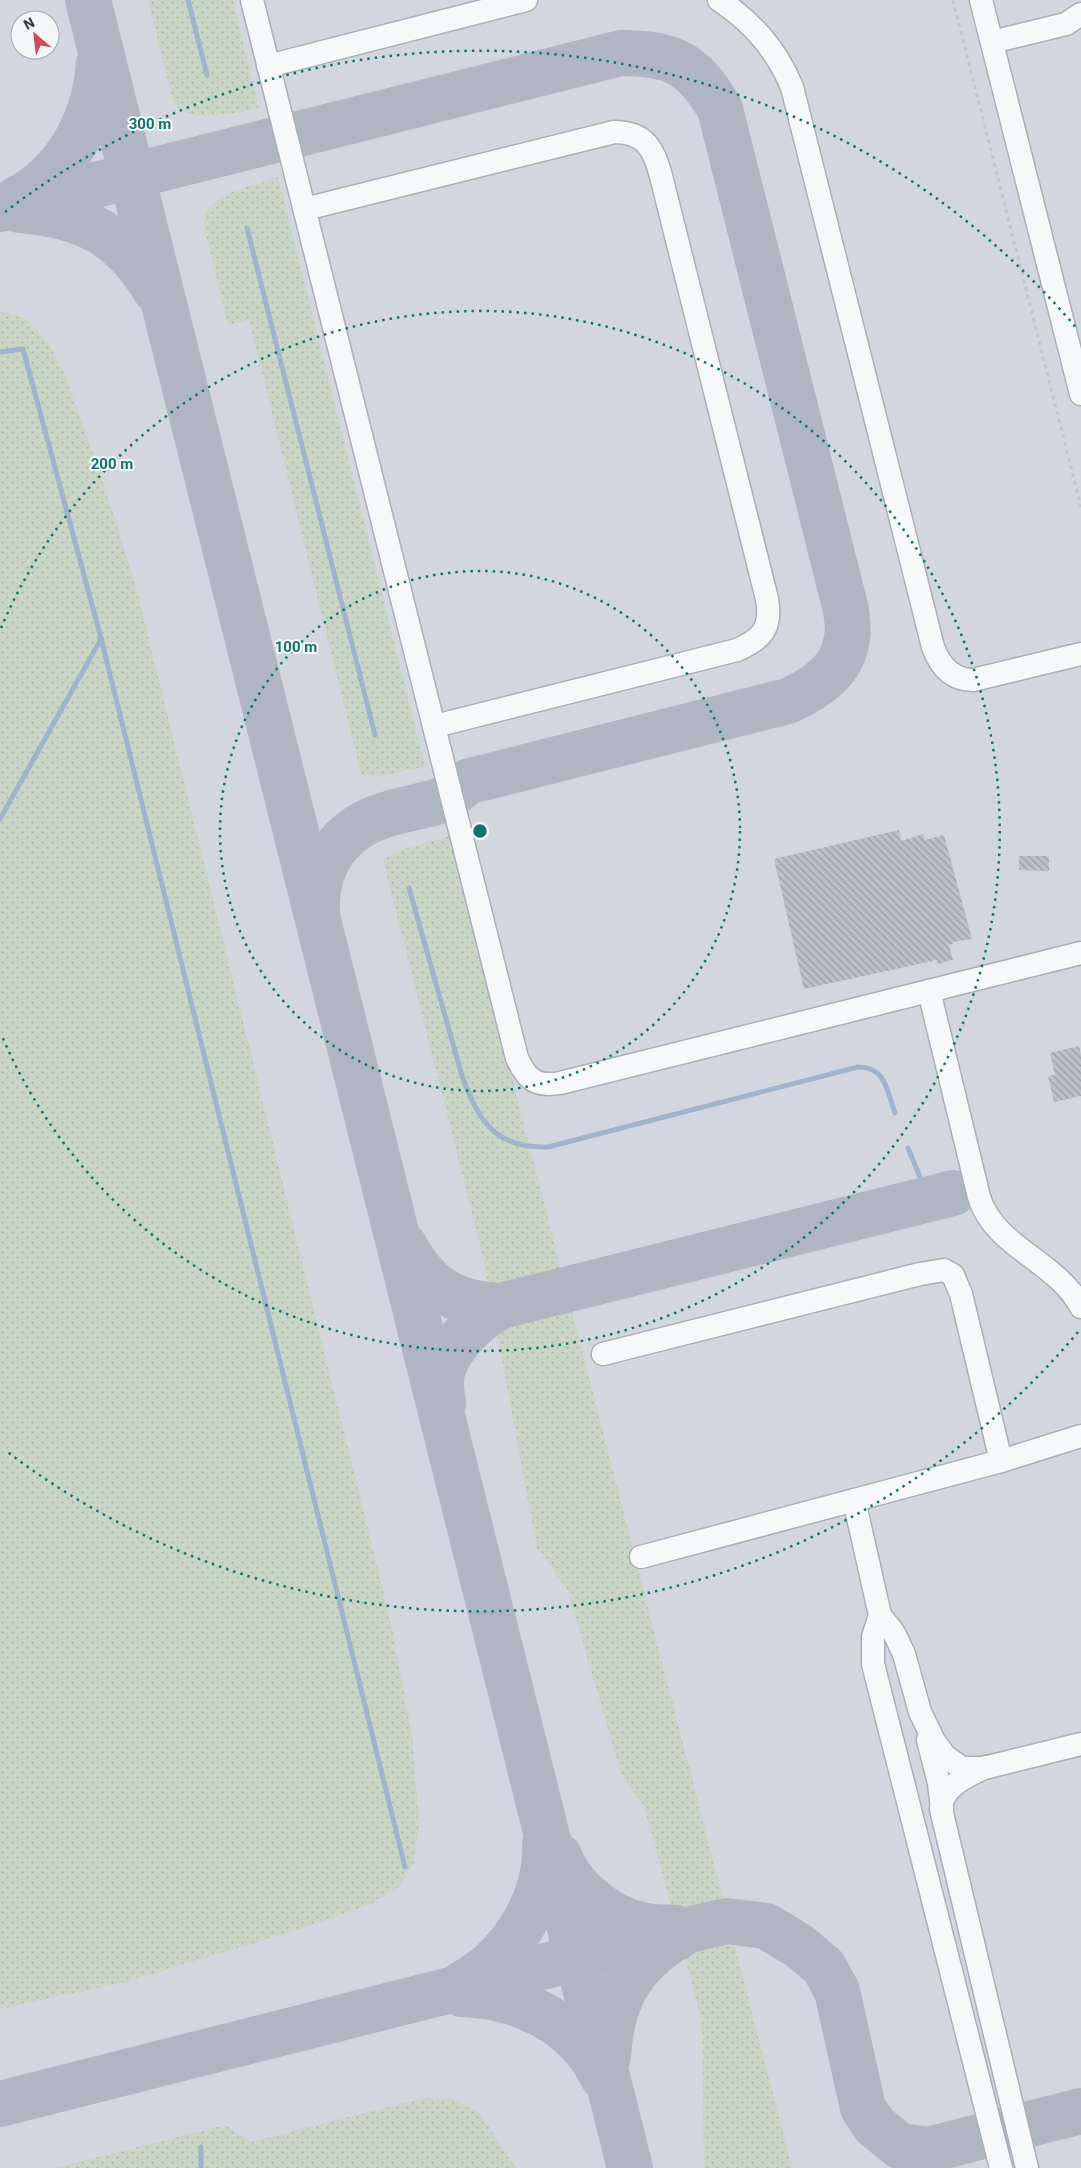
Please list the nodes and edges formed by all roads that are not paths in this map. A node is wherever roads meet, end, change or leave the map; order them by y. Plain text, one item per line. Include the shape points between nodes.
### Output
1 (252, 0) edge
2 (526, 0) edge
3 (719, 0) edge
4 (982, 0) edge
5 (1081, 14) edge
6 (992, 42) junction
7 (268, 66) junction
8 (305, 209) junction
9 (1081, 394) edge
10 (1081, 654) edge
11 (435, 726) junction
12 (1081, 953) edge
13 (929, 991) junction
14 (1081, 1307) edge
15 (603, 1354) dead end
16 (1081, 1436) edge
17 (1001, 1460) junction
18 (854, 1500) junction
19 (641, 1557) dead end
20 (880, 1614) junction
21 (920, 1712) junction
22 (1081, 1744) edge
23 (986, 1767) junction
24 (941, 1800) junction
25 (1001, 2168) edge
26 (1027, 2168) edge

1 - 7 lane
2 - 7 lane
3 - 10 lane via 766,40 792,87 933,648 940,664 952,675 973,680
4 - 6 lane
5 - 6 lane via 1066,24
6 - 9 lane
7 - 8 lane
8 - 11 lane
8 - 11 lane via 614,132 630,134 645,142 658,163 763,580 769,607 768,623 759,637 745,646
11 - 13 lane via 517,1058 526,1074 538,1083 560,1083
12 - 13 lane
13 - 14 lane via 984,1211 997,1227 1065,1286
15 - 17 lane via 944,1270 953,1275 961,1294
16 - 17 lane
17 - 18 lane
18 - 19 lane
18 - 20 lane
20 - 21 lane via 904,1654
20 - 25 lane via 873,1637 874,1664
21 - 23 lane via 945,1756 962,1768
21 - 24 lane
22 - 23 lane
23 - 24 lane via 964,1778
24 - 26 lane

